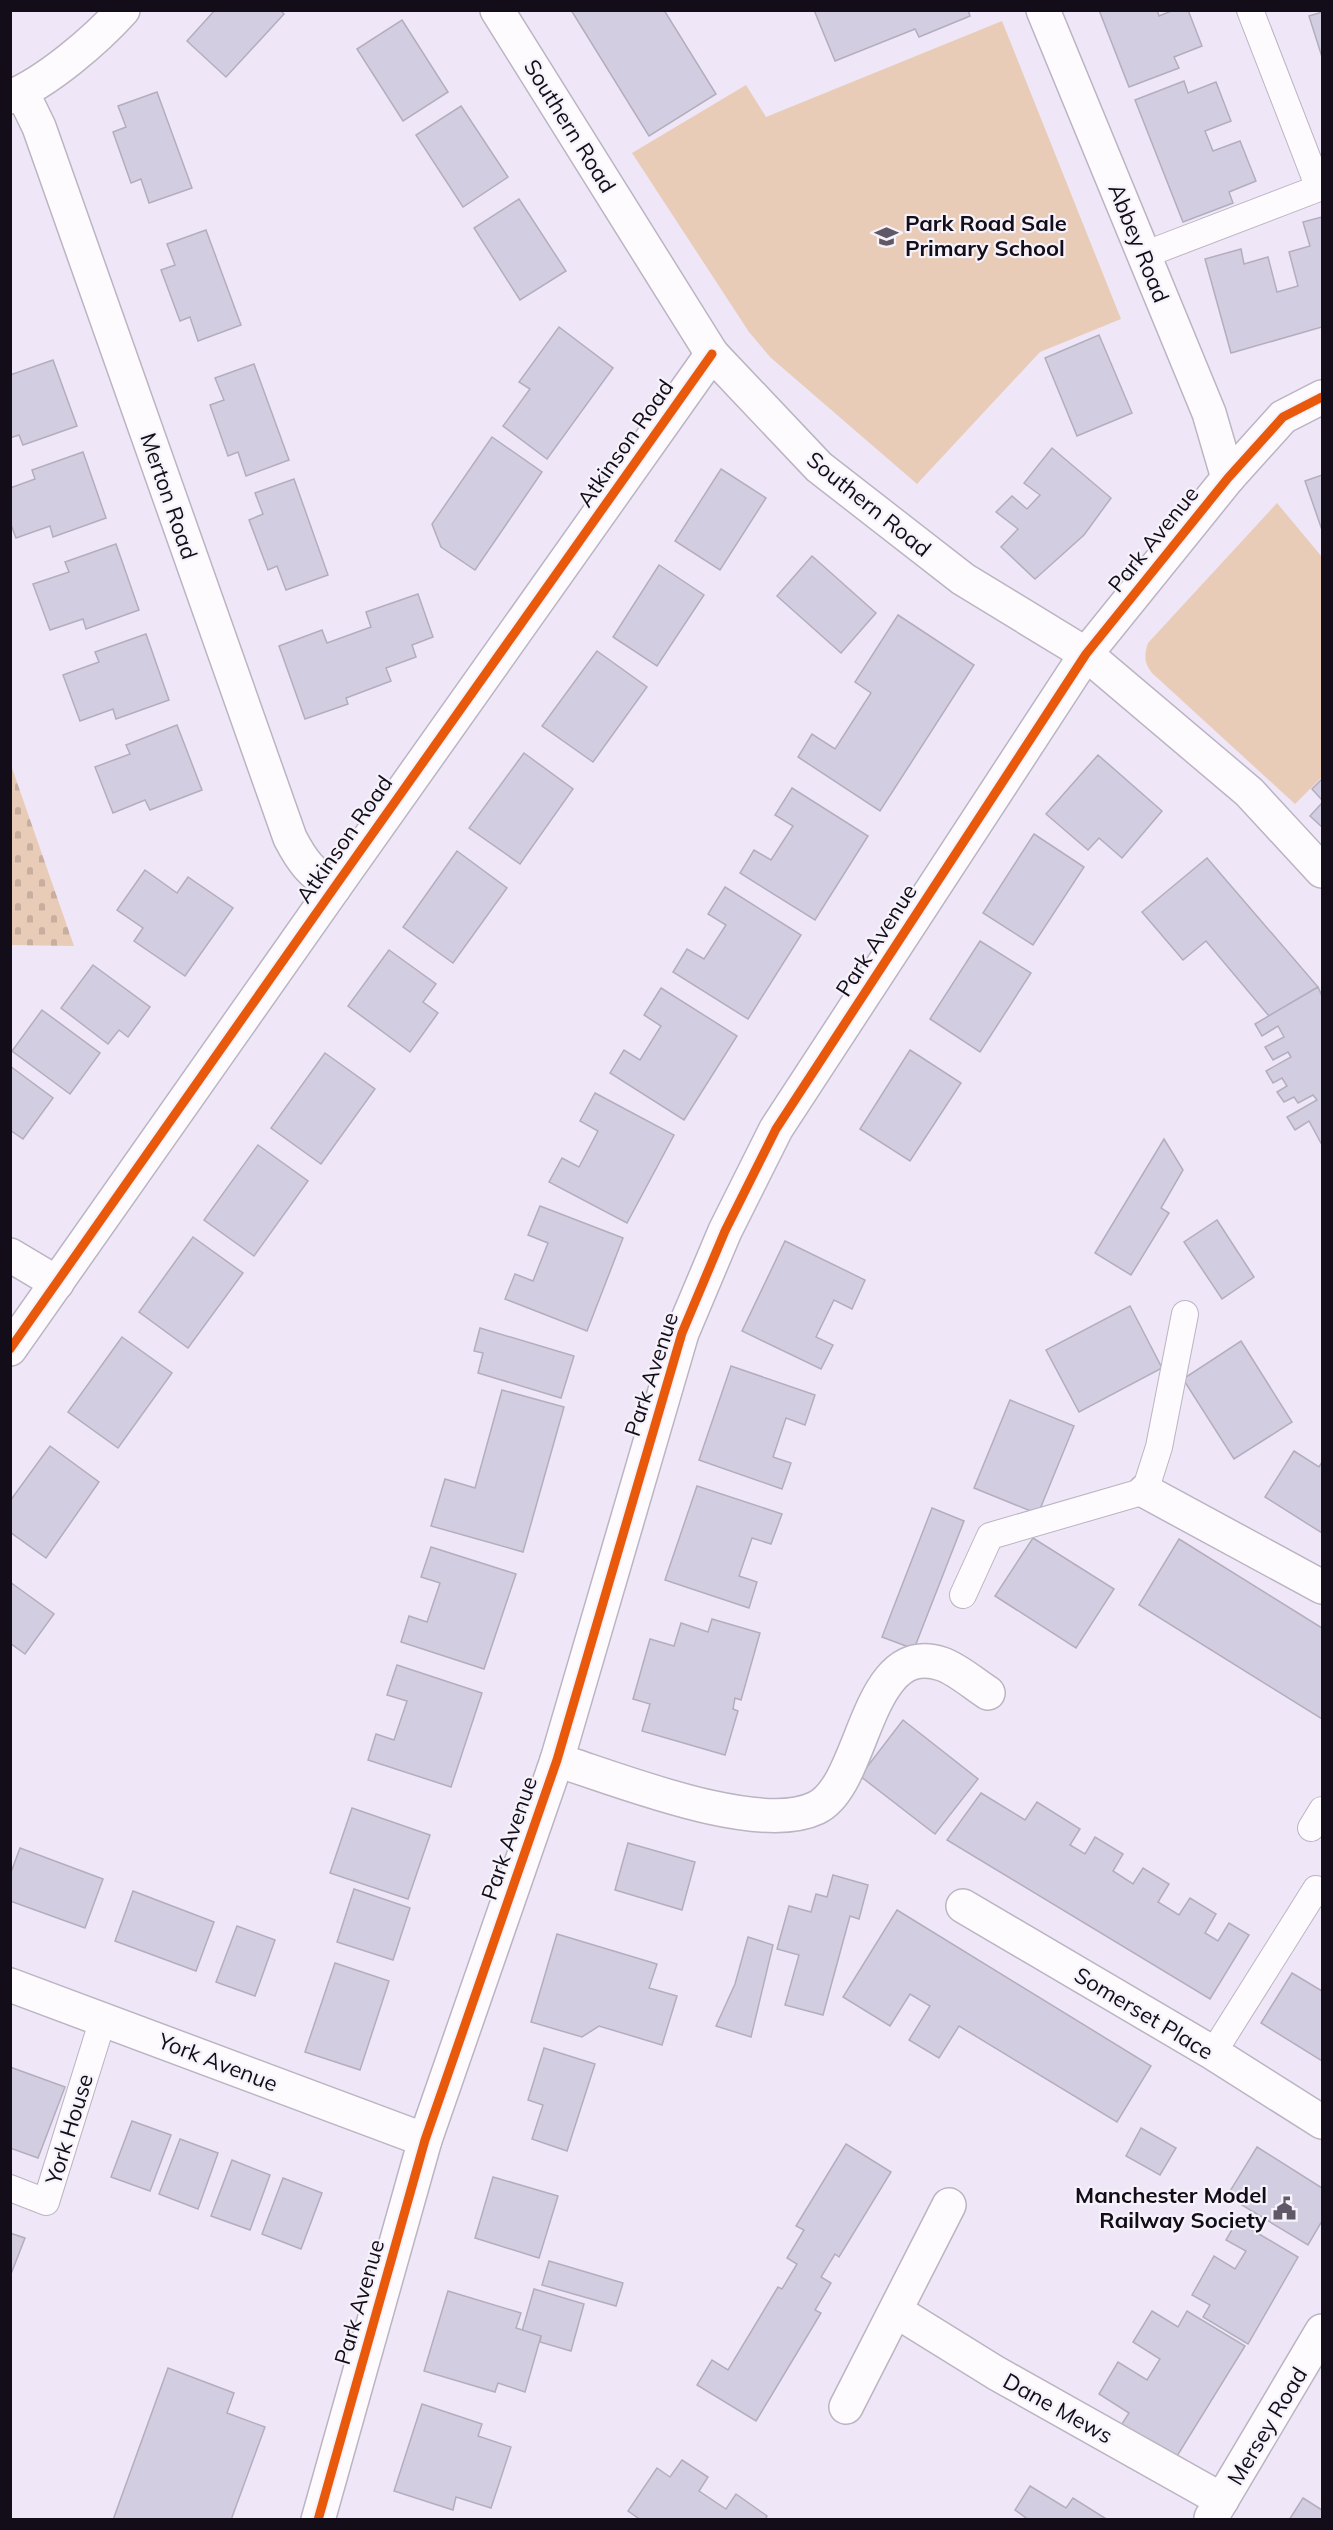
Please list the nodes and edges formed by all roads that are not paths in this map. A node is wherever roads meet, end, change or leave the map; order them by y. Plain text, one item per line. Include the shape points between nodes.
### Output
1 (123, 10) edge
2 (497, 10) edge
3 (1043, 10) edge
4 (1250, 10) edge
5 (16, 95) edge
6 (1144, 255) junction
7 (712, 354) junction
8 (1323, 398) edge
9 (1228, 478) junction
10 (1086, 654) junction
11 (1323, 871) edge
12 (334, 888) junction
13 (10, 1255) edge
14 (57, 1283) junction
15 (1185, 1314) dead end
16 (10, 1349) edge
17 (1146, 1491) junction
18 (1323, 1587) edge
19 (963, 1595) dead end
20 (987, 1693) dead end
21 (557, 1760) junction
22 (1316, 1889) dead end
23 (963, 1906) dead end
24 (10, 1985) edge
25 (103, 2019) junction
26 (1213, 2054) junction
27 (1323, 2122) edge
28 (425, 2140) junction
29 (10, 2188) edge
30 (949, 2205) dead end
31 (896, 2311) junction
32 (1323, 2331) edge
33 (846, 2407) dead end
34 (1216, 2510) edge
35 (318, 2520) edge

1 - 5 street via 64,62
2 - 7 street, Southern Road
3 - 6 street, Abbey Road
4 - 6 lane via 1320,188
5 - 12 street, Merton Road via 39,127 290,838 302,862
6 - 9 street, Abbey Road via 1209,413
7 - 10 street, Southern Road via 819,467 963,579
7 - 12 street, Atkinson Road
8 - 9 street, Park Avenue via 1283,417
9 - 10 street, Park Avenue
10 - 11 street, Southern Road via 1249,792
10 - 21 street, Park Avenue via 776,1129 725,1231 682,1333
12 - 14 street, Atkinson Road
13 - 14 street
14 - 16 street, Atkinson Road
15 - 17 lane via 1159,1447
17 - 18 street
17 - 19 lane via 990,1536
20 - 21 street, Park Avenue via 943,1664 924,1661 905,1666 885,1685 870,1712 834,1795 818,1808 798,1814 763,1816 707,1807
21 - 28 street, Park Avenue
22 - 26 lane
23 - 26 street, Somerset Place
24 - 25 street, York Avenue
25 - 28 street, York Avenue
25 - 29 lane, York House via 46,2202
26 - 27 street, Somerset Place
28 - 35 street, Park Avenue
30 - 31 street
31 - 33 street
31 - 34 street, Dane Mews
32 - 34 street, Mersey Road

